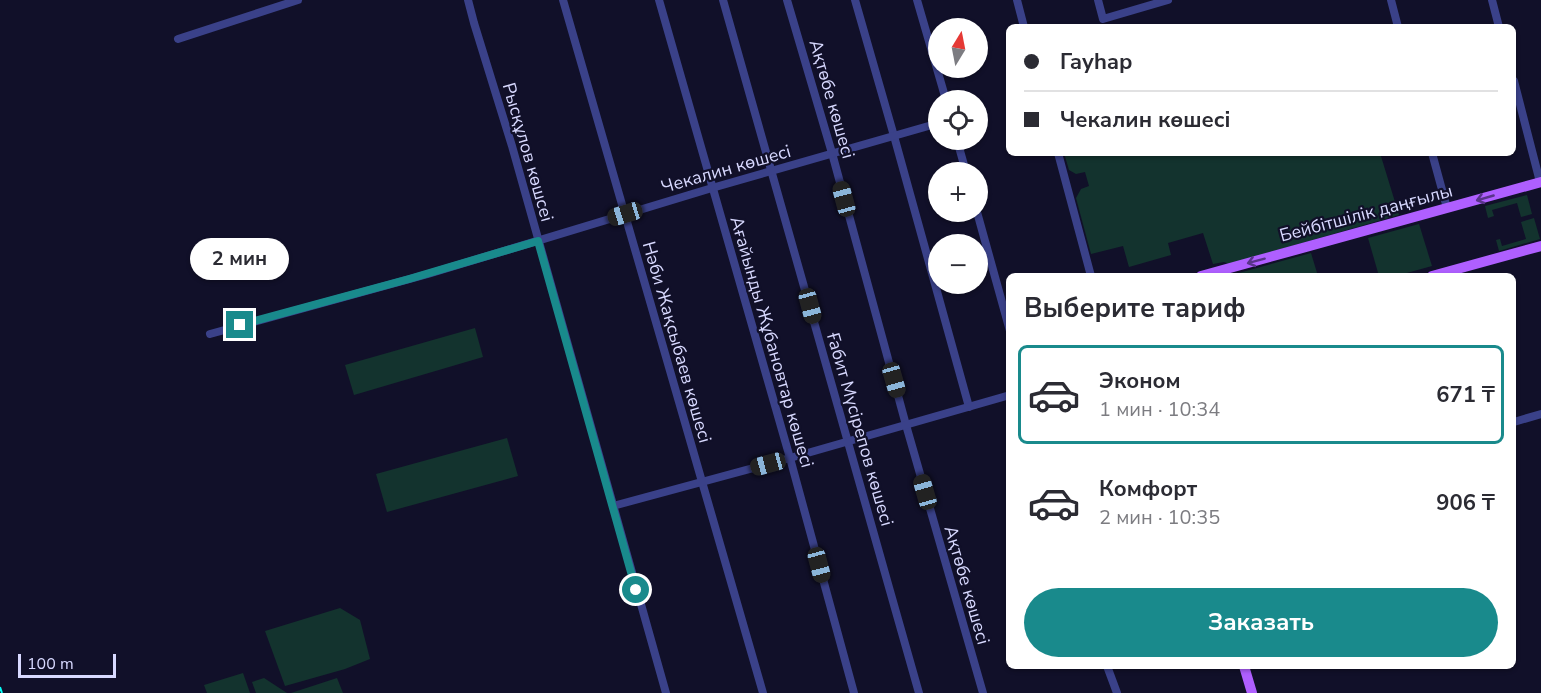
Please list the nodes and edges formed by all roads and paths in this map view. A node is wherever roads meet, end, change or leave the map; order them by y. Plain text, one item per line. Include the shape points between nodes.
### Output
1 (298, 0) edge
2 (468, 0) edge
3 (563, 0) edge
4 (659, 0) edge
5 (723, 0) edge
6 (787, 0) edge
7 (855, 0) edge
8 (917, 0) edge
9 (1017, 0) edge
10 (1098, 0) edge
11 (1168, 0) edge
12 (1391, 0) edge
13 (1492, 0) edge
14 (1023, 24) edge
15 (1397, 24) edge
16 (1498, 24) edge
17 (178, 39) dead end
18 (1516, 88) edge
19 (943, 90) edge
20 (928, 126) edge
21 (894, 136) junction
22 (832, 153) junction
23 (1059, 156) edge
24 (1433, 156) edge
25 (773, 171) junction
26 (1541, 182) edge
27 (712, 188) junction
28 (1447, 208) junction
29 (625, 214) junction
30 (980, 222) edge
31 (538, 241) junction
32 (1541, 246) edge
33 (1090, 273) edge
34 (1212, 273) edge
35 (1443, 273) edge
36 (1006, 317) edge
37 (210, 334) dead end
38 (1006, 396) edge
39 (969, 407) junction
40 (1541, 414) edge
41 (1516, 421) edge
42 (906, 425) junction
43 (847, 442) junction
44 (790, 458) junction
45 (702, 482) junction
46 (613, 506) junction
47 (1108, 669) edge
48 (1245, 669) edge
49 (666, 693) edge
50 (763, 693) edge
51 (854, 693) edge
52 (919, 693) edge
53 (983, 693) edge
54 (1117, 693) edge
55 (1252, 693) edge

1 - 17 street
2 - 31 street, Рысқұлов көшсеі
3 - 29 street, Нәби Жақсыбаев көшесі
4 - 27 street, Ағайынды Жұбановтар көшесі
5 - 25 street, Ғабит Мүсірепов көшесі
6 - 22 street, Ақтөбе көшесі
7 - 21 street
8 - 19 street
9 - 14 street
10 - 11 street via 1103,19
12 - 15 street
13 - 16 street
18 - 26 street
20 - 21 street, Чекалин көшесі
21 - 22 street, Чекалин көшесі
21 - 39 street
22 - 25 street, Чекалин көшесі
22 - 42 street, Ақтөбе көшесі
23 - 33 street
24 - 28 street
25 - 27 street, Чекалин көшесі
25 - 43 street, Ғабит Мүсірепов көшесі
26 -> 28 main road, Бейбітшілік даңғылы
27 - 29 street, Чекалин көшесі
27 - 44 street, Ағайынды Жұбановтар көшесі
28 -> 34 main road, Бейбітшілік даңғылы
29 - 31 street, Чекалин көшесі
29 - 45 street, Нәби Жақсыбаев көшесі
30 - 36 street
31 - 37 street, Чекалин көшесі
31 - 46 street, Рысқұлов көшсеі
32 - 35 main road
38 - 39 street
39 - 42 street
40 - 41 street
42 - 43 street
42 - 53 street, Ақтөбе көшесі
43 - 44 street
43 - 52 street, Ғабит Мүсірепов көшесі
44 - 45 street
44 - 51 street, Ағайынды Жұбановтар көшесі
45 - 46 street
45 - 50 street, Нәби Жақсыбаев көшесі
46 - 49 street, Рысқұлов көшсеі
47 - 54 street
48 - 55 main road

